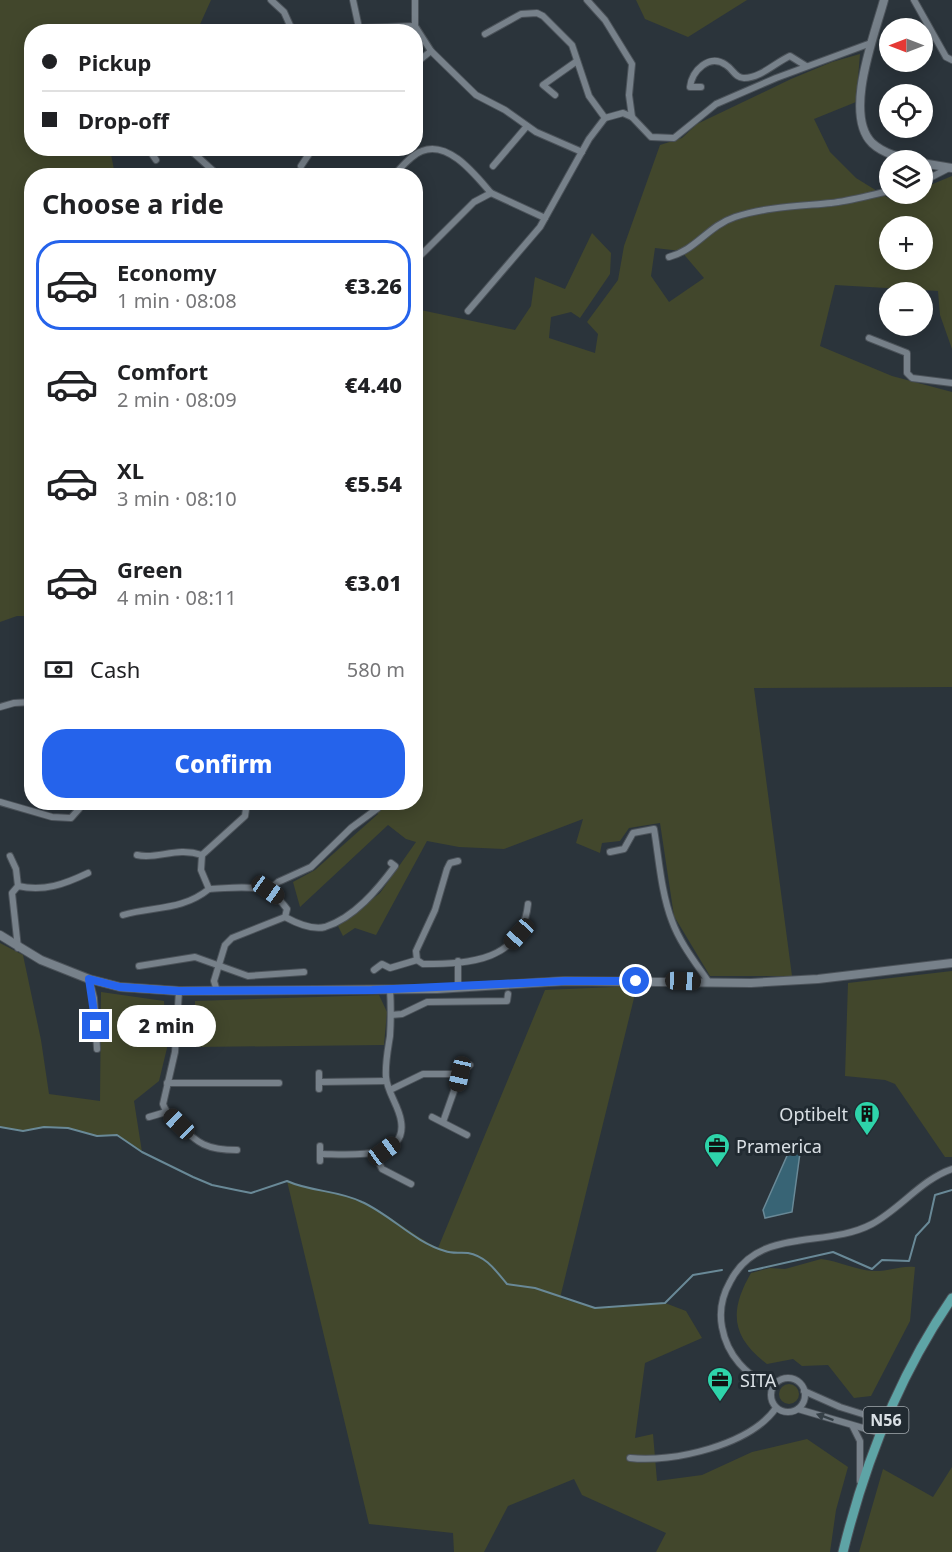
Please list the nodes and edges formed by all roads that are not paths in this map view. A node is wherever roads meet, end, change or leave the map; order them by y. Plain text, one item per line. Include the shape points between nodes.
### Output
1 (271, 0) edge
2 (353, 0) edge
3 (415, 0) edge
4 (587, 0) edge
5 (884, 0) edge
6 (914, 0) edge
7 (289, 24) edge
8 (358, 24) edge
9 (416, 24) edge
10 (485, 34) dead end
11 (423, 38) edge
12 (871, 43) junction
13 (431, 51) junction
14 (423, 57) edge
15 (952, 60) edge
16 (577, 61) junction
17 (806, 66) junction
18 (701, 87) dead end
19 (555, 95) dead end
20 (605, 117) junction
21 (632, 117) junction
22 (527, 126) junction
23 (423, 150) edge
24 (883, 150) edge
25 (582, 152) junction
26 (153, 156) edge
27 (197, 156) edge
28 (307, 156) edge
29 (415, 156) edge
30 (156, 160) dead end
31 (933, 165) edge
32 (301, 166) dead end
33 (493, 166) dead end
34 (210, 168) edge
35 (402, 168) edge
36 (951, 168) edge
37 (933, 177) edge
38 (491, 193) junction
39 (879, 193) edge
40 (545, 218) junction
41 (423, 253) edge
42 (669, 257) dead end
43 (468, 310) dead end
44 (869, 338) dead end
45 (952, 383) edge
46 (24, 702) edge
47 (0, 707) edge
48 (0, 802) edge
49 (24, 809) edge
50 (28, 810) edge
51 (78, 810) edge
52 (246, 810) edge
53 (375, 810) edge
54 (610, 852) dead end
55 (137, 855) dead end
56 (202, 855) junction
57 (10, 856) dead end
58 (458, 861) dead end
59 (391, 863) dead end
60 (88, 873) dead end
61 (18, 886) junction
62 (209, 889) junction
63 (268, 890) junction
64 (528, 904) dead end
65 (123, 915) dead end
66 (285, 917) junction
67 (0, 935) edge
68 (18, 948) junction
69 (497, 954) junction
70 (417, 960) junction
71 (458, 961) junction
72 (501, 962) dead end
73 (952, 963) edge
74 (139, 966) dead end
75 (219, 966) junction
76 (374, 970) dead end
77 (304, 972) dead end
78 (89, 979) junction
79 (708, 981) junction
80 (458, 987) junction
81 (390, 989) junction
82 (217, 990) junction
83 (179, 991) junction
84 (508, 994) dead end
85 (391, 1015) junction
86 (87, 1025) dead end
87 (96, 1026) junction
88 (98, 1049) dead end
89 (470, 1065) dead end
90 (319, 1073) dead end
91 (460, 1074) junction
92 (386, 1081) junction
93 (167, 1083) junction
94 (279, 1083) dead end
95 (390, 1090) junction
96 (166, 1112) junction
97 (149, 1117) dead end
98 (432, 1117) dead end
99 (443, 1122) junction
100 (467, 1135) dead end
101 (320, 1146) dead end
102 (237, 1150) dead end
103 (374, 1153) junction
104 (952, 1169) edge
105 (411, 1184) dead end
106 (952, 1298) edge
107 (773, 1387) junction
108 (804, 1391) junction
109 (776, 1408) junction
110 (798, 1409) junction
111 (885, 1421) junction
112 (853, 1427) junction
113 (880, 1433) junction
114 (630, 1458) dead end
115 (860, 1483) junction
116 (843, 1552) edge

1 - 7 street via 284,12
2 - 8 street
3 - 9 street
4 - 21 street via 605,20 632,64
5 - 12 street
6 - 15 street via 946,57
10 - 16 street via 514,16 537,13 567,38
11 - 13 street
12 - 17 street
12 - 24 street via 860,105 863,128 870,141
13 - 14 street
13 - 22 street via 476,95
16 - 19 street via 543,86
16 - 20 street via 589,96
17 - 18 street via 790,56 745,78 725,64 713,62 700,67 692,78 690,87
17 - 21 street via 716,104 681,134 669,139 651,137
20 - 21 street via 623,113
20 - 25 street
22 - 25 street
22 - 33 street
23 - 38 street via 438,150 457,159
25 - 40 street
26 - 30 street
27 - 34 street
28 - 32 street
29 - 35 street
31 - 36 street
36 - 37 street
38 - 40 street
38 - 41 street via 474,202
39 - 42 street via 735,217 714,227 685,253
40 - 43 street
44 - 45 street via 907,353 907,373 912,378
46 - 47 street
48 - 49 street
50 - 51 street via 70,818
52 - 56 street via 245,816
53 - 63 street via 311,867
54 - 79 street via 624,849 633,833 654,829 672,922
55 - 56 street via 180,851
56 - 62 street via 201,870
57 - 61 street
58 - 70 street via 450,863 447,869 439,899 416,951
59 - 66 street via 395,866 372,894 326,927 311,927
60 - 61 street via 52,888
61 - 68 street via 12,893
62 - 63 street
62 - 65 street via 176,907
63 - 66 street via 287,909
64 - 69 street via 524,926
66 - 75 street via 232,938 220,953
67 - 68 street
68 - 78 street
69 - 71 street
69 - 72 street
70 - 71 street via 423,964
70 - 76 street via 390,968 382,964
71 - 80 street
73 - 79 street via 818,979
74 - 75 street via 195,957
75 - 77 street via 248,976
75 - 82 street via 214,981
78 - 83 street via 120,987
78 - 87 street
79 - 80 street via 565,981
80 - 81 street
81 - 82 street
81 - 85 street
82 - 83 street
83 - 93 street via 175,1052
84 - 85 street via 507,1001 428,1002
85 - 92 street
86 - 87 street
87 - 88 street
89 - 91 street
90 - 92 street via 319,1086
91 - 95 street via 423,1074
91 - 99 street
92 - 95 street
93 - 94 street
93 - 96 street via 163,1104
95 - 103 street via 401,1120 401,1132 396,1142
96 - 97 street
96 - 102 street via 194,1141 217,1150
98 - 99 street
99 - 100 street
101 - 103 street via 320,1158
103 - 105 street via 382,1169
104 - 107 street via 873,1223 761,1249 734,1274 722,1302 723,1336 738,1362 751,1375
106 - 111 main road, N56
107 - 108 street via 781,1379 792,1378
107 - 109 street via 771,1398
108 - 110 street via 804,1401
108 - 111 street
109 - 110 street via 787,1412
109 - 114 street via 752,1430 720,1444 669,1458
112 -> 110 street
111 - 113 main road, N56
112 - 113 street
112 - 115 street via 860,1441
113 - 115 main road, N56
115 - 116 main road, N56

